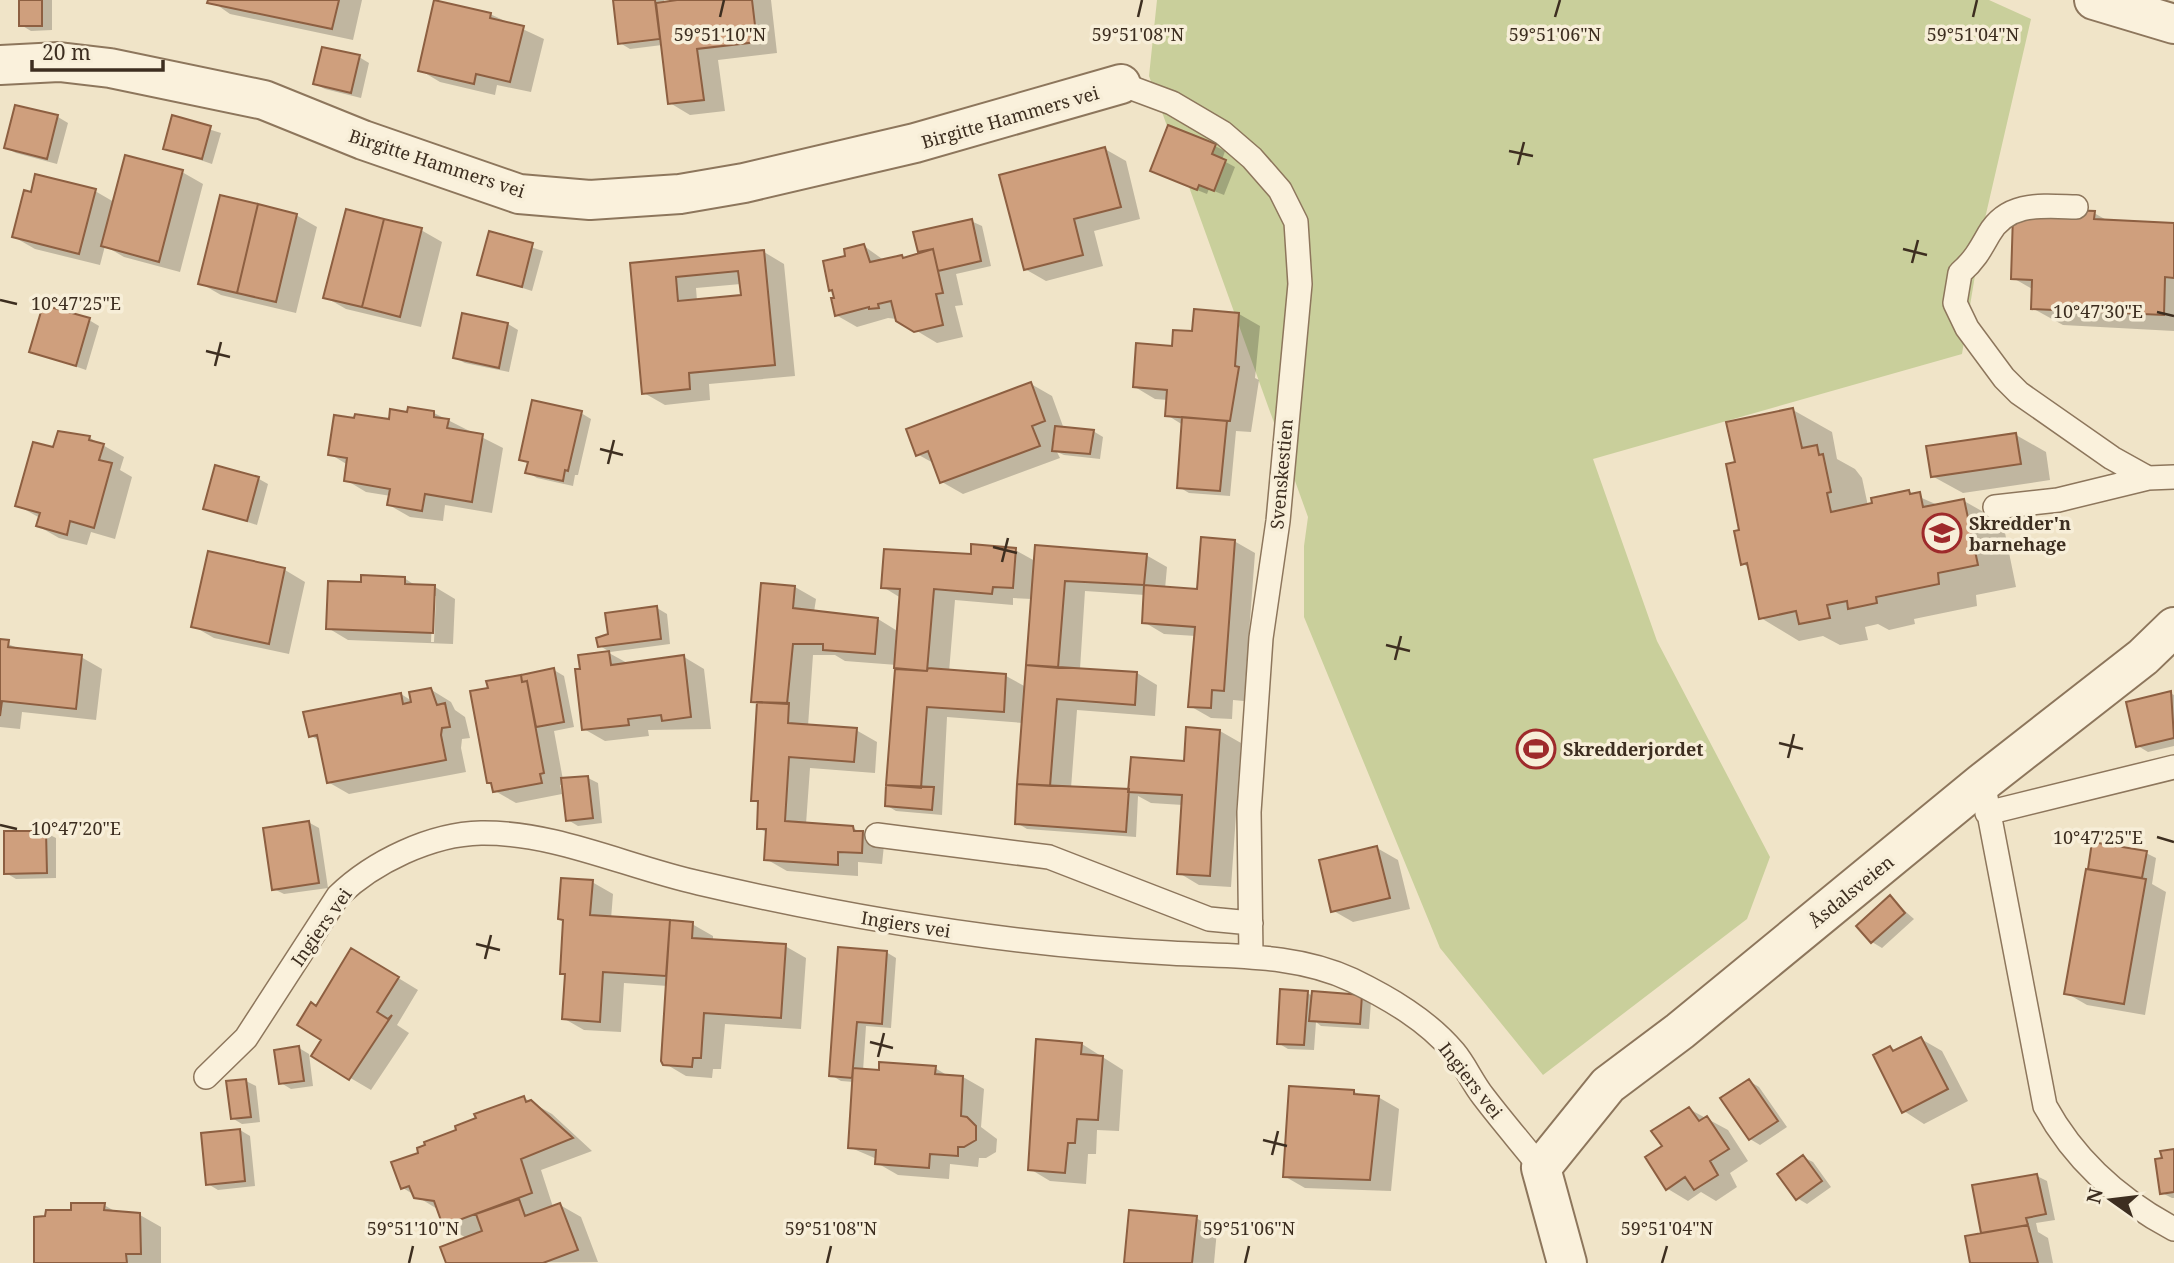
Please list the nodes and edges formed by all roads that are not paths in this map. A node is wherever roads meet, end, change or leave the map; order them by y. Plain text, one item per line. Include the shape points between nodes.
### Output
1 (2094, 0) edge
2 (2174, 24) edge
3 (0, 65) edge
4 (1121, 84) joint
5 (2076, 207) dead end
6 (2174, 477) edge
7 (2148, 478) junction
8 (1995, 507) dead end
9 (2174, 627) edge
10 (2174, 767) edge
11 (1985, 797) junction
12 (877, 835) dead end
13 (1251, 923) junction
14 (1251, 956) junction
15 (206, 1077) dead end
16 (1541, 1168) junction
17 (2174, 1229) edge
18 (1567, 1263) edge

1 - 2 street
3 - 4 street, Birgitte Hammers vei via 59,62 110,68 264,100 519,194 590,200 680,194 744,183 915,143
4 - 13 lane, Svenskestien via 1172,103 1223,134 1280,190 1296,222 1300,284 1278,521 1261,638 1249,812
5 - 7 lane via 2016,209 2004,214 1975,260 1960,273 1955,303 1967,328 2019,393
6 - 7 lane
7 - 8 lane via 2058,500
9 - 11 street, Åsdalsveien
10 - 11 lane
11 - 16 street, Åsdalsveien via 1608,1085
11 - 17 lane via 2045,1106 2062,1137 2107,1186
12 - 13 lane via 1049,857 1209,919
13 - 14 lane, Svenskestien
14 - 15 lane, Ingiers vei via 1122,951 907,924 698,883 544,840 476,834 441,840 353,881 338,896 246,1038
14 - 16 lane, Ingiers vei via 1276,958 1348,978 1413,1015 1454,1052 1481,1094
16 - 18 street, Ingiers vei

